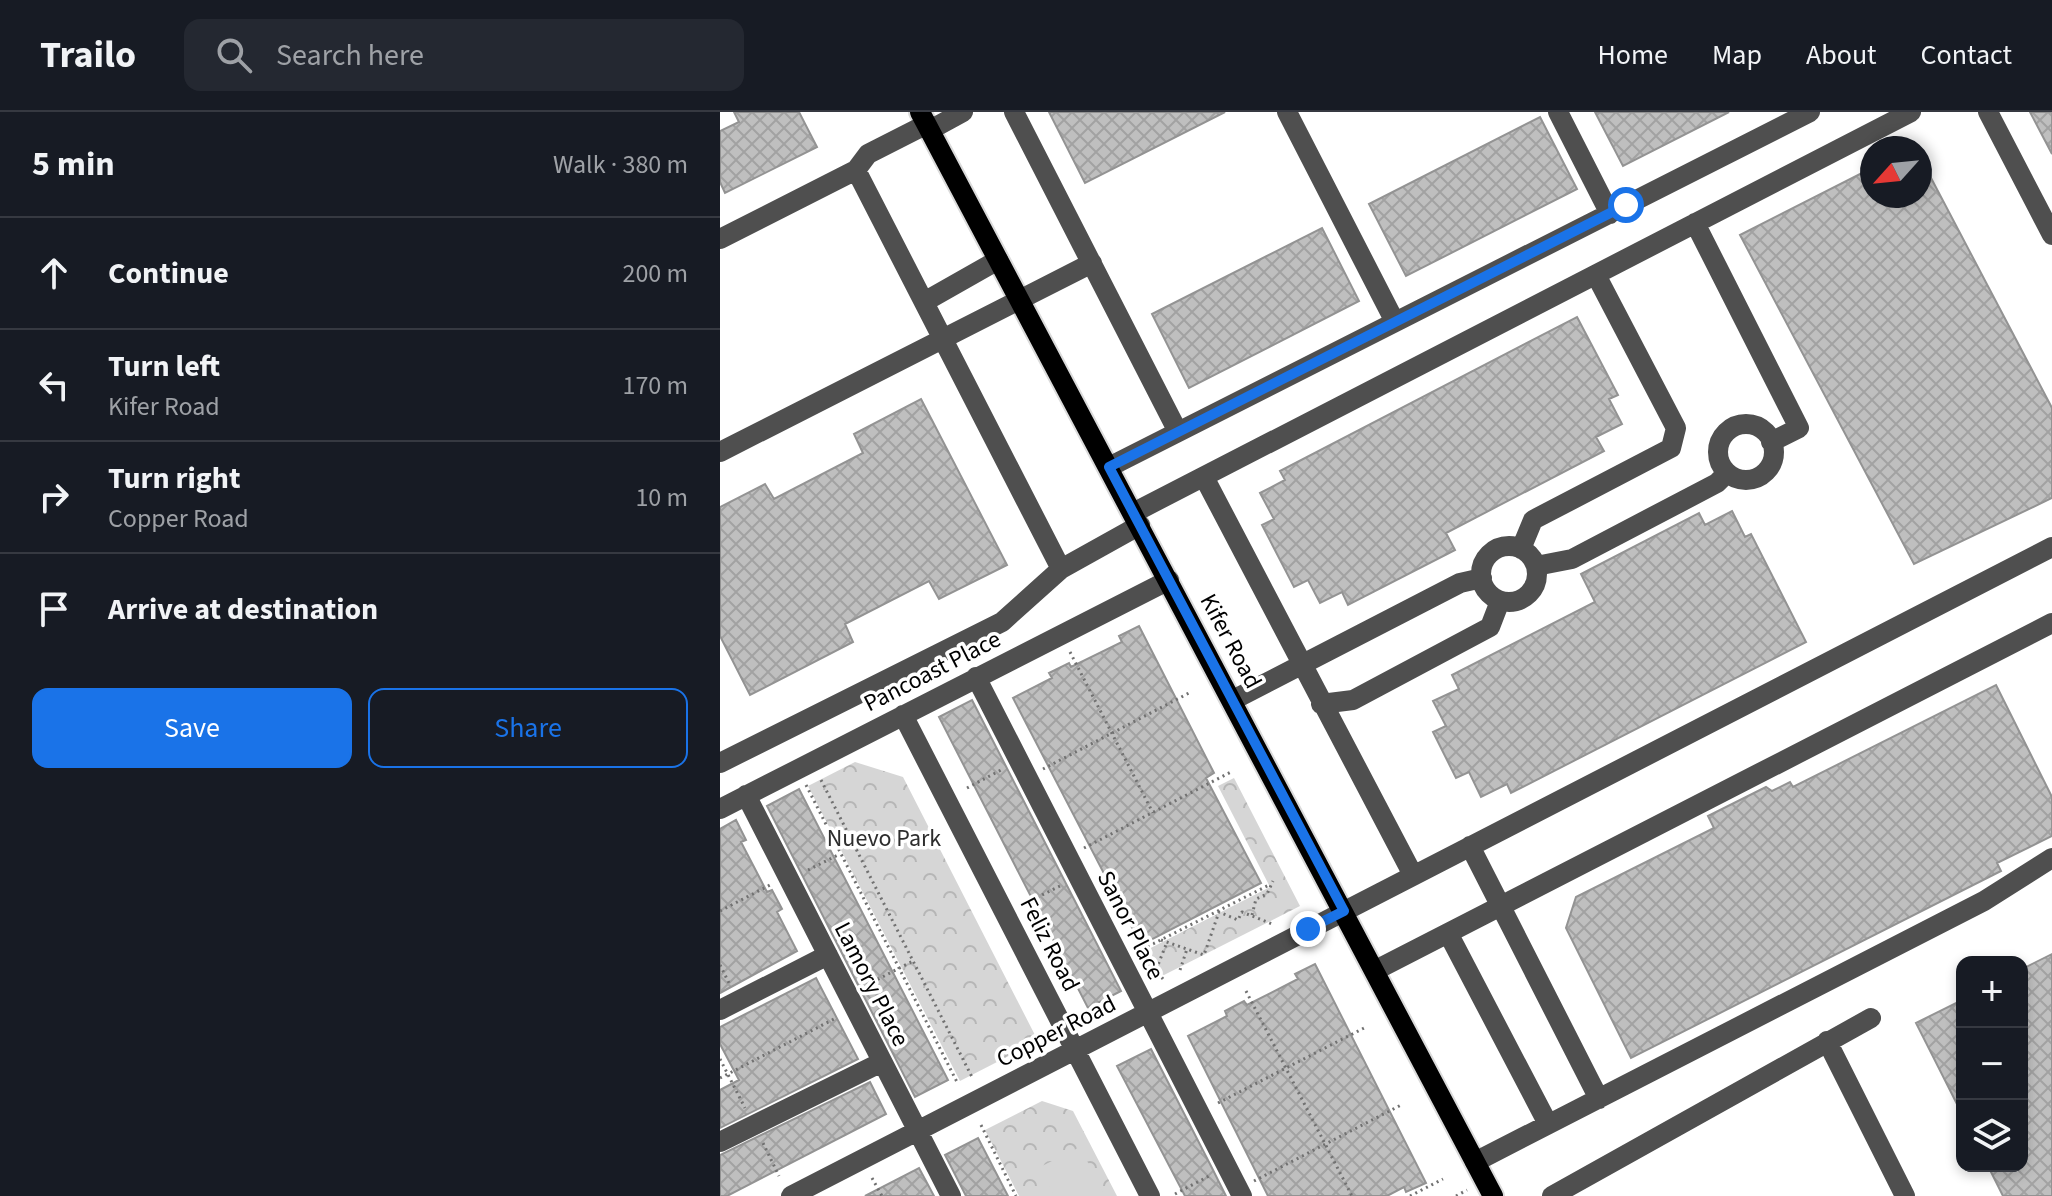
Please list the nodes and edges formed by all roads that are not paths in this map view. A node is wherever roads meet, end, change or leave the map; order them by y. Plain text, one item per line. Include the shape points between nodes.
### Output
1 (963, 112) edge
2 (1014, 112) edge
3 (1287, 112) edge
4 (1558, 112) edge
5 (1810, 112) edge
6 (1911, 112) edge
7 (1988, 112) edge
8 (926, 122) edge
9 (856, 170) junction
10 (1610, 214) junction
11 (1695, 223) junction
12 (2052, 235) edge
13 (720, 239) edge
14 (998, 260) junction
15 (1092, 263) junction
16 (1596, 275) junction
17 (1020, 300) junction
18 (924, 302) junction
19 (1395, 322) junction
20 (944, 340) junction
21 (1178, 432) junction
22 (1771, 442) junction
23 (720, 452) edge
24 (1109, 467) junction
25 (1727, 473) junction
26 (1204, 477) junction
27 (1136, 519) junction
28 (2052, 547) edge
29 (1521, 549) junction
30 (1536, 566) junction
31 (1061, 569) junction
32 (1482, 578) junction
33 (1169, 580) junction
34 (1500, 601) junction
35 (2052, 623) edge
36 (1302, 665) junction
37 (976, 677) junction
38 (1233, 700) junction
39 (1321, 704) junction
40 (903, 715) junction
41 (720, 763) edge
42 (746, 795) junction
43 (720, 809) edge
44 (1470, 846) junction
45 (2052, 858) edge
46 (1413, 875) junction
47 (1500, 906) junction
48 (1344, 911) junction
49 (1448, 933) junction
50 (828, 955) junction
51 (1376, 970) junction
52 (720, 1010) edge
53 (1147, 1013) junction
54 (1871, 1018) dead end
55 (1827, 1041) junction
56 (1075, 1050) junction
57 (882, 1062) junction
58 (1599, 1099) junction
59 (1548, 1124) junction
60 (918, 1132) junction
61 (720, 1142) edge
62 (1475, 1162) junction
63 (1246, 1189) edge
64 (804, 1193) edge
65 (951, 1196) edge
66 (1150, 1196) edge
67 (1493, 1196) edge
68 (1552, 1196) edge
69 (1905, 1196) edge

1 - 8 street
2 - 15 street
3 - 19 street
4 - 10 street
5 - 10 street
6 - 11 street
7 - 12 street
8 - 9 street via 868,154
8 - 14 main road, Kifer Road
9 - 13 street
9 - 18 street
10 - 19 street
11 - 16 street
11 - 22 street via 1799,428
14 - 17 main road, Kifer Road
14 - 18 street
15 - 17 street
15 - 21 street
16 - 26 street
16 - 29 street via 1676,428 1671,448 1533,520
17 - 20 street
17 - 24 main road, Kifer Road
18 - 20 street
19 - 21 street
20 - 23 street
20 - 31 street
21 - 24 street
22 - 25 street via 1772,460 1762,475 1744,480
22 - 25 street via 1753,425 1728,431 1718,447
24 - 27 main road, Kifer Road
25 - 30 street via 1572,559
26 - 27 street
26 - 36 street
27 - 31 street
27 - 33 main road, Kifer Road
28 - 44 street, Copper Road
29 - 30 street
29 - 32 street via 1504,546 1489,554
30 - 34 street via 1536,583 1526,597
31 - 41 street via 1002,622
32 - 34 street
32 - 36 street via 1460,583
33 - 37 street, Pancoast Place
33 - 38 main road, Kifer Road
34 - 39 street via 1490,627 1353,700
35 - 47 street
36 - 38 street
36 - 39 street
37 - 40 street, Pancoast Place
37 - 53 street, Sanor Place
38 - 48 main road, Kifer Road
39 - 46 street
40 - 42 street, Pancoast Place
40 - 56 street, Feliz Road
42 - 43 street, Pancoast Place
42 - 50 street, Lamory Place
44 - 46 street, Copper Road
44 - 47 street
45 - 58 street via 1984,901
46 - 48 street, Copper Road
47 - 49 street
47 - 58 street
48 - 51 main road, Kifer Road
48 - 53 street, Copper Road
49 - 51 street
49 - 59 street
50 - 52 street
50 - 57 street, Lamory Place via 846,1005
51 - 62 main road, Kifer Road
53 - 56 street, Copper Road
53 - 63 street, Sanor Place via 1226,1167
54 - 55 street
55 - 68 street
55 - 69 street
56 - 60 street, Copper Road
56 - 66 street, Feliz Road
57 - 60 street, Lamory Place
57 - 61 street
58 - 59 street
59 - 62 street
60 - 64 street, Copper Road
60 - 65 street, Lamory Place
62 - 67 main road, Kifer Road

